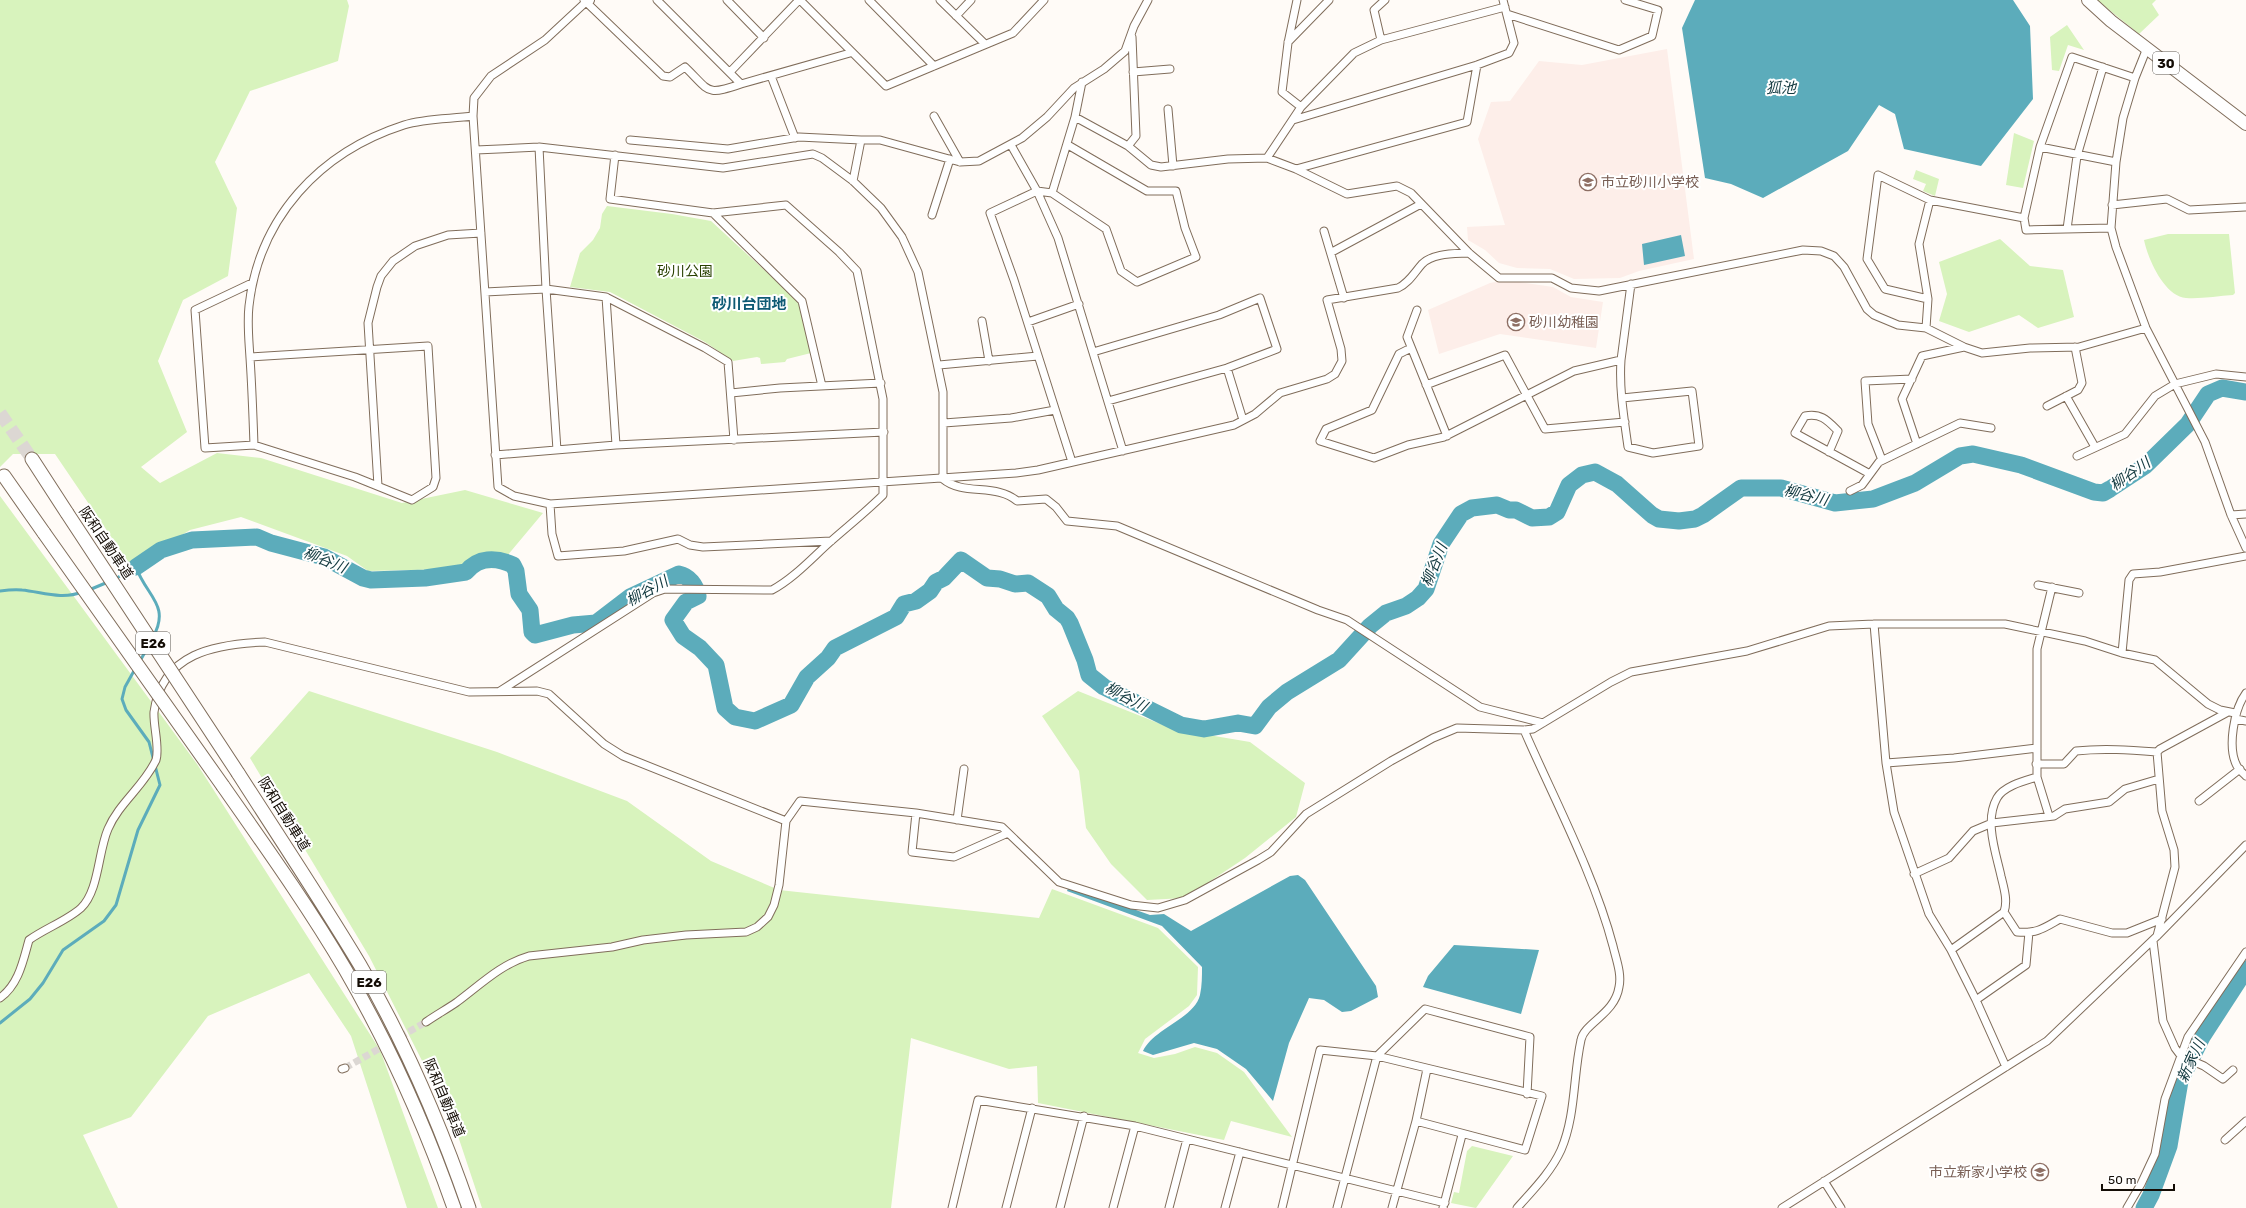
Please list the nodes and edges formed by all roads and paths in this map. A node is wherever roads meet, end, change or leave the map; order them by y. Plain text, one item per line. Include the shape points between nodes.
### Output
1 (657, 0) edge
2 (727, 0) edge
3 (800, 0) edge
4 (869, 0) edge
5 (940, 0) edge
6 (971, 0) edge
7 (1044, 0) edge
8 (1148, 0) edge
9 (1297, 0) edge
10 (1329, 0) edge
11 (1385, 0) edge
12 (1625, 0) edge
13 (2088, 0) edge
14 (586, 1) edge
15 (1504, 3) edge
16 (1507, 14) junction
17 (956, 16) junction
18 (1132, 34) junction
19 (764, 38) junction
20 (1381, 40) junction
21 (1288, 42) junction
22 (985, 44) junction
23 (2147, 48) junction
24 (850, 53) junction
25 (1477, 65) junction
26 (934, 66) junction
27 (2103, 67) junction
28 (1170, 70) dead end
29 (730, 72) junction
30 (1133, 72) junction
31 (771, 76) junction
32 (2135, 78) junction
33 (1082, 82) junction
34 (742, 84) junction
35 (1301, 107) junction
36 (1168, 109) dead end
37 (473, 116) junction
38 (934, 116) dead end
39 (1075, 117) junction
40 (1293, 120) junction
41 (2246, 124) edge
42 (795, 138) junction
43 (630, 140) dead end
44 (861, 140) junction
45 (1011, 145) junction
46 (1068, 145) junction
47 (1128, 146) junction
48 (539, 147) junction
49 (2040, 147) junction
50 (476, 150) junction
51 (615, 155) junction
52 (2076, 156) junction
53 (1267, 158) junction
54 (950, 159) junction
55 (960, 162) junction
56 (2116, 162) junction
57 (1173, 166) junction
58 (1296, 169) junction
59 (853, 181) junction
60 (1036, 191) junction
61 (1052, 193) junction
62 (1930, 200) junction
63 (1421, 204) junction
64 (2112, 205) junction
65 (2245, 207) dead end
66 (713, 213) junction
67 (932, 215) dead end
68 (2024, 218) junction
69 (2111, 228) junction
70 (2067, 229) junction
71 (1324, 231) dead end
72 (481, 233) junction
73 (1332, 252) junction
74 (1469, 252) junction
75 (252, 283) junction
76 (1631, 284) junction
77 (546, 289) junction
78 (485, 292) junction
79 (606, 297) junction
80 (1344, 298) junction
81 (1928, 299) junction
82 (1078, 304) junction
83 (1417, 310) dead end
84 (982, 321) dead end
85 (1028, 322) junction
86 (1926, 328) junction
87 (2146, 328) junction
88 (1964, 347) junction
89 (2074, 347) junction
90 (1411, 348) junction
91 (369, 349) junction
92 (1093, 352) junction
93 (1038, 356) junction
94 (250, 357) junction
95 (989, 360) junction
96 (1621, 360) junction
97 (939, 365) junction
98 (1227, 368) junction
99 (2246, 376) edge
100 (1912, 378) junction
101 (881, 383) junction
102 (2175, 384) junction
103 (1426, 385) junction
104 (822, 386) junction
105 (731, 393) junction
106 (1526, 396) junction
107 (2066, 396) junction
108 (1622, 398) junction
109 (1108, 401) junction
110 (2047, 406) dead end
111 (1055, 410) junction
112 (1243, 420) junction
113 (1625, 422) junction
114 (944, 423) junction
115 (1991, 428) dead end
116 (884, 432) junction
117 (1447, 436) junction
118 (734, 440) junction
119 (1917, 444) junction
120 (254, 445) junction
121 (616, 446) junction
122 (2096, 448) junction
123 (557, 450) junction
124 (1123, 451) junction
125 (1829, 452) junction
126 (495, 455) junction
127 (2077, 456) dead end
128 (32, 459) tunnel mouth
129 (1882, 460) junction
130 (1072, 462) junction
131 (1870, 474) junction
132 (4, 476) dead end
133 (943, 479) junction
134 (885, 483) junction
135 (378, 486) junction
136 (1850, 491) dead end
137 (550, 504) junction
138 (2246, 514) edge
139 (2231, 515) junction
140 (831, 541) junction
141 (2246, 548) edge
142 (2246, 556) edge
143 (2038, 585) dead end
144 (2052, 587) junction
145 (2079, 593) dead end
146 (1874, 624) junction
147 (2040, 632) junction
148 (2122, 654) junction
149 (499, 692) junction
150 (2246, 693) edge
151 (2233, 715) junction
152 (2246, 721) edge
153 (1543, 723) junction
154 (1524, 730) junction
155 (2037, 748) junction
156 (2157, 752) junction
157 (1886, 763) junction
158 (2036, 764) junction
159 (964, 768) dead end
160 (2240, 769) junction
161 (2246, 776) edge
162 (2037, 777) junction
163 (2159, 779) junction
164 (2199, 801) dead end
165 (916, 813) junction
166 (2049, 816) junction
167 (957, 820) junction
168 (786, 821) junction
169 (1992, 823) junction
170 (1008, 833) junction
171 (2246, 845) edge
172 (1914, 874) junction
173 (2004, 912) junction
174 (2162, 919) junction
175 (2029, 932) junction
176 (2155, 939) junction
177 (1951, 950) junction
178 (2246, 952) edge
179 (0, 998) edge
180 (1976, 1000) junction
181 (426, 1022) tunnel mouth
182 (1377, 1056) junction
183 (2181, 1056) junction
184 (2006, 1067) junction
185 (1427, 1070) junction
186 (2233, 1070) dead end
187 (1527, 1094) junction
188 (1032, 1108) junction
189 (1084, 1116) junction
190 (1416, 1121) junction
191 (2246, 1121) edge
192 (1135, 1126) junction
193 (1462, 1135) junction
194 (1187, 1139) junction
195 (2225, 1140) dead end
196 (1240, 1152) junction
197 (1293, 1165) junction
198 (1344, 1178) junction
199 (1824, 1181) junction
200 (1396, 1192) junction
201 (1444, 1205) edge
202 (454, 1208) edge
203 (469, 1208) edge
204 (952, 1208) edge
205 (1006, 1208) edge
206 (1060, 1208) edge
207 (1113, 1208) edge
208 (1169, 1208) edge
209 (1225, 1208) edge
210 (1282, 1208) edge
211 (1337, 1208) edge
212 (1392, 1208) edge
213 (1517, 1208) edge
214 (1782, 1208) edge
215 (1841, 1208) edge
216 (2127, 1208) edge

1 - 29 street
2 - 19 street
3 - 19 street
3 - 24 street
4 - 26 street
5 - 17 street
6 - 17 street
7 - 22 street via 1014,33
8 - 18 street
9 - 21 street
10 - 21 street
11 - 20 street via 1374,10
12 - 16 street via 1658,10 1652,36 1619,50
13 - 23 main road, 30
14 - 34 street via 663,76 670,77 685,67 710,91 717,92
14 - 37 street via 544,40 491,76 474,98
15 - 16 street
15 - 20 street
16 - 25 street via 1514,44 1509,54
17 - 22 street
18 - 30 street
18 - 33 street via 1125,51 1104,69
19 - 29 street
20 - 35 street via 1354,53
21 - 35 street via 1282,92
22 - 26 street
23 - 32 street
23 - 41 main road, 30
24 - 26 street via 886,86
24 - 31 street
25 - 40 street
25 - 58 street via 1467,122
27 - 32 street
27 - 49 street via 2072,57
27 - 52 street
28 - 30 street
29 - 34 street
30 - 47 street via 1136,136
31 - 34 street
31 - 42 street
32 - 56 street via 2123,118
33 - 39 street
33 - 45 street via 1064,96 1047,117
35 - 40 street
36 - 57 street
37 - 50 street
37 - 75 street via 406,124 355,146 330,162 293,198 275,223
38 - 55 street
39 - 46 street
39 - 47 street
40 - 53 street
42 - 43 street via 728,149
42 - 44 street
44 - 54 street via 880,140
44 - 59 street
45 - 55 street via 979,161
45 - 60 street
46 - 61 street
46 - 61 street via 1148,191 1176,192 1196,257 1137,282 1121,271 1106,229
47 - 57 street via 1151,165
48 - 50 street
48 - 51 street
48 - 77 street
49 - 52 street
49 - 68 street
50 - 72 street
51 - 59 street via 723,168 813,154
51 - 66 street via 610,199
52 - 56 street
52 - 70 street
53 - 57 street
53 - 58 street
54 - 55 street
54 - 67 street
56 - 64 street
58 - 63 street via 1347,194 1398,186 1411,193
59 - 97 street via 881,208 902,237 918,272
60 - 61 street
60 - 82 street via 1058,238
60 - 85 street via 990,213
62 - 68 street
62 - 81 street via 1919,244
62 - 81 street via 1878,175 1867,259 1885,289
63 - 73 street
63 - 74 street
64 - 65 street via 2167,199 2189,210
64 - 69 street
66 - 101 street via 786,205 839,252 857,271
66 - 104 street via 802,301
68 - 70 street via 2026,230
69 - 70 street
69 - 87 street
71 - 73 street
72 - 78 street
72 - 91 street via 448,235 414,246 393,261 382,276 373,299 368,323
73 - 80 street
74 - 76 street via 1499,278 1552,278 1571,288 1599,290
74 - 80 street via 1429,259 1407,284 1398,288
75 - 94 street via 248,314
75 - 120 street via 195,310 205,448
76 - 86 street via 1803,250 1821,252 1834,256 1844,267 1867,309 1874,315 1898,325
76 - 96 street
77 - 78 street
77 - 79 street
77 - 123 street
78 - 126 street
79 - 105 street via 728,362
79 - 121 street
80 - 112 street via 1327,300 1341,349 1342,361 1335,374 1316,384 1280,393 1255,414
81 - 86 street
82 - 85 street
82 - 92 street
83 - 90 street via 1407,337
84 - 95 street
85 - 93 street
86 - 88 street
87 - 89 street via 2109,340
87 - 102 street
88 - 89 street via 1982,353
88 - 100 street via 1922,356
89 - 107 street via 2082,383 2078,390
90 - 103 street
90 - 117 street via 1399,354 1372,410 1326,429 1320,441 1374,458 1408,445
91 - 94 street
91 - 135 street
91 - 135 street via 428,346 436,478 434,487 412,500
92 - 98 street via 1219,315 1260,298 1277,349
92 - 109 street
93 - 95 street
93 - 111 street
94 - 120 street
95 - 97 street
96 - 106 street via 1574,371
96 - 108 street
97 - 114 street
98 - 109 street
98 - 112 street
99 - 102 street via 2216,374
100 - 119 street via 1902,399
100 - 129 street via 1865,381 1868,424
101 - 104 street
101 - 116 street
102 - 122 street via 2155,396 2125,434
102 - 139 street via 2204,442
103 - 106 street via 1505,355
103 - 117 street
104 - 105 street
105 - 118 street
106 - 113 street via 1545,429
106 - 117 street
107 - 110 street
107 - 122 street
108 - 113 street
108 - 113 street via 1692,391 1699,446 1653,454 1628,447
109 - 124 street
111 - 114 street via 1011,418
111 - 130 street
112 - 124 street via 1219,429
114 - 133 street
115 - 119 street via 1960,423
116 - 118 street
116 - 134 street
118 - 121 street
119 - 129 street
120 - 135 street
121 - 123 street
122 - 127 street
123 - 126 street
124 - 130 street
125 - 125 street via 1838,431 1826,418 1805,416 1795,433
125 - 131 street
126 - 137 street via 498,487 514,496
128 - 203 highway, 阪和自動車道 / E26, bridge via 324,906 385,1011 435,1115
129 - 131 street
130 - 133 street via 1016,473
131 - 136 street via 1862,485
132 - 202 highway, E26, bridge via 311,915 373,1019 420,1119
133 - 134 street
133 - 153 street via 951,486 1009,494 1017,500 1046,499 1067,521 1117,526 1347,620 1480,707
134 - 137 street
134 - 140 street via 883,495 864,515
137 - 140 street via 552,534 558,556 624,552 678,539 690,545 703,547
138 - 139 street
139 - 141 street
140 - 149 street via 772,590 665,589 653,593
142 - 148 street via 2160,572 2134,574 2129,580
143 - 144 street
144 - 145 street
144 - 147 street
146 - 147 street via 2005,624
146 - 153 street via 1829,626 1747,651 1631,672
146 - 157 street
147 - 148 street via 2085,641
147 - 155 street via 2037,649
148 - 151 street via 2156,660 2208,704
149 - 168 street via 537,691 550,694 604,744 623,756
149 - 179 street via 469,692 265,642 242,643 203,651 185,659 164,678 154,712 156,758 140,787 114,817 108,829 88,899 80,909 30,940 18,977
150 - 151 street
151 - 152 street
151 - 156 street
151 - 160 street via 2234,757
153 - 154 street
154 - 170 street via 1457,728 1433,738 1306,814 1271,852 1185,900 1169,906 1158,908 1131,905 1059,882
154 - 213 street via 1607,922 1620,986 1610,1008 1581,1038 1570,1121 1560,1150 1546,1174
155 - 157 street
155 - 158 street
156 - 158 street via 2085,750 2076,751 2064,764
156 - 163 street
157 - 172 street via 1894,812
158 - 162 street
159 - 167 street
160 - 161 street
160 - 164 street
162 - 166 street
162 - 169 street via 2015,784 1997,798
163 - 166 street via 2125,789 2109,802 2065,809
163 - 174 street via 2162,811 2174,850 2175,866
165 - 167 street
165 - 168 street via 800,801
165 - 170 street via 912,852 954,857
166 - 169 street
167 - 170 street via 1002,827
168 - 181 street via 779,885 774,905 768,917 757,927 746,932 643,940 612,947 516,959
169 - 172 street via 1973,831 1949,858
169 - 173 street via 1994,845 2005,892
171 - 176 street
172 - 177 street via 1929,914
173 - 175 street via 2017,932
173 - 177 street
174 - 175 street via 2127,933 2112,933 2060,920 2040,931
174 - 176 street
175 - 180 street via 2026,965
176 - 183 street via 2163,1021
176 - 184 street via 2061,1029
177 - 180 street
178 - 183 street via 2188,1037
180 - 184 street
182 - 185 street
182 - 187 street via 1425,1009 1530,1037
182 - 197 street via 1320,1050
182 - 198 street
183 - 186 street via 2204,1066 2222,1079
183 - 216 street via 2165,1099 2155,1154
184 - 199 street
185 - 187 street
185 - 190 street
187 - 193 street via 1542,1096 1525,1150
188 - 189 street
188 - 204 street via 978,1100
188 - 205 street
189 - 192 street
189 - 206 street
190 - 193 street
190 - 200 street
191 - 195 street
192 - 194 street
192 - 207 street
193 - 201 street
194 - 196 street
194 - 208 street
196 - 197 street
196 - 209 street
197 - 198 street
197 - 210 street
198 - 200 street
198 - 211 street
199 - 214 street
199 - 215 street
200 - 201 street
200 - 212 street

